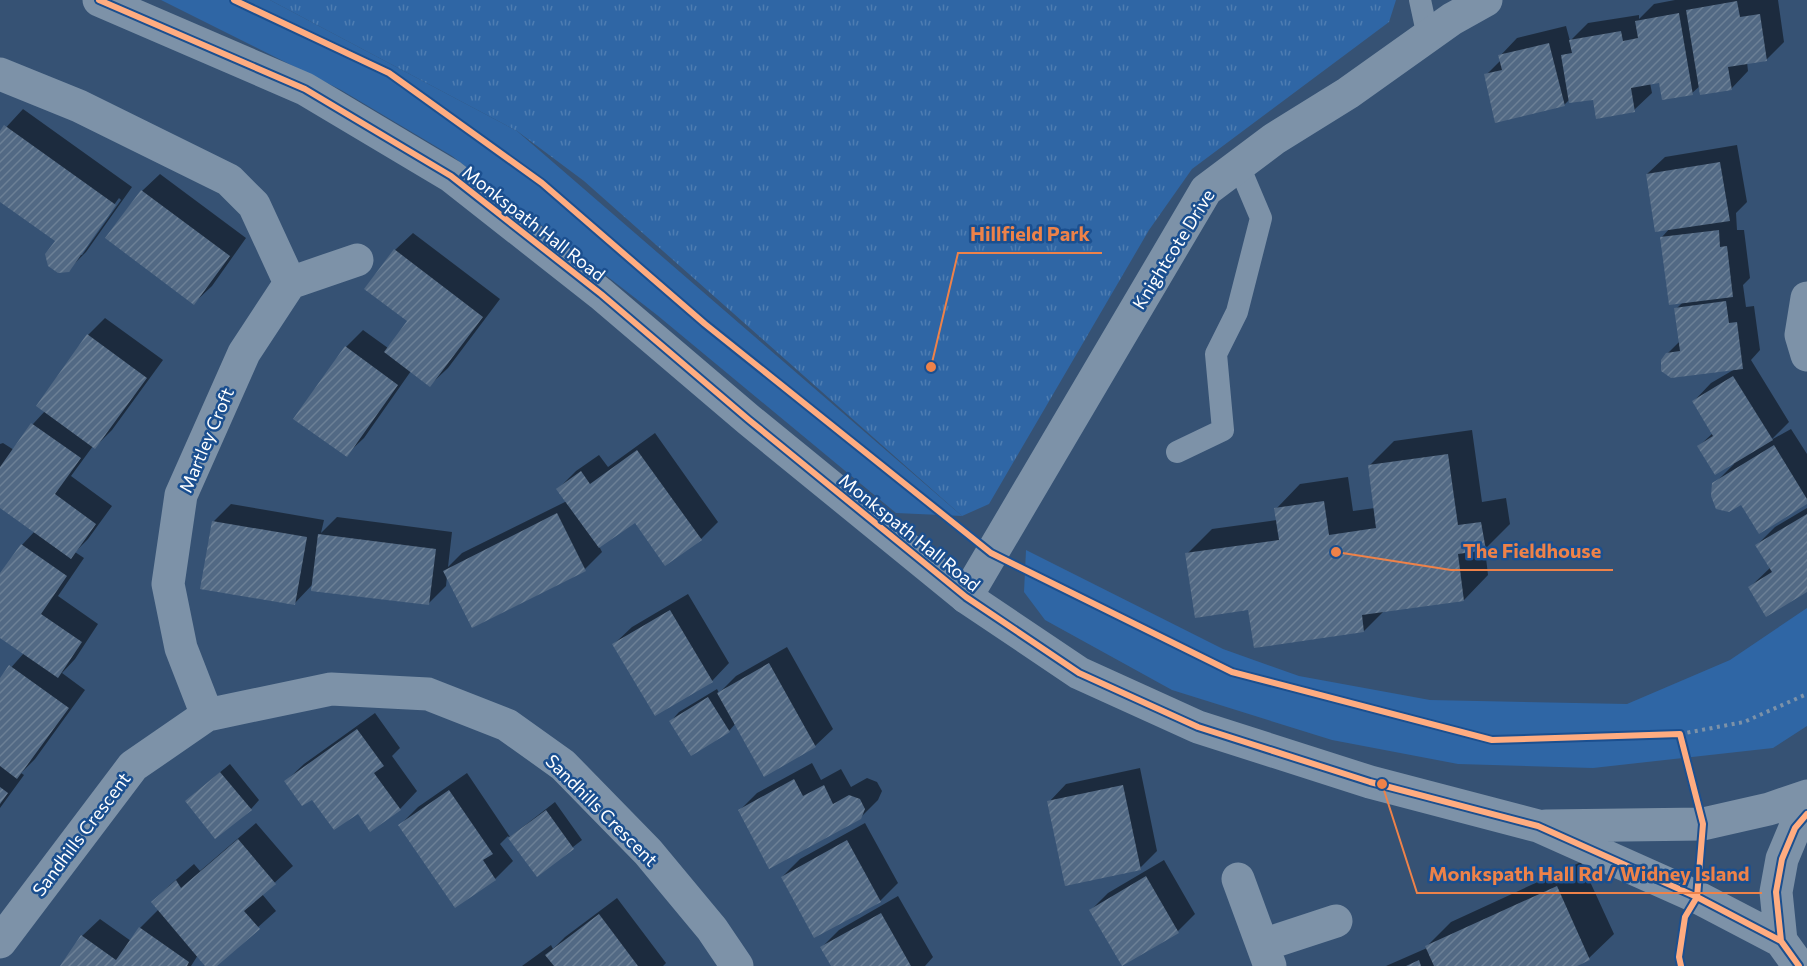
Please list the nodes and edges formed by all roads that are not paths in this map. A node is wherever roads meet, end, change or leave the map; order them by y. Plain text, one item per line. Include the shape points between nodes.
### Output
1 (99, 0) edge
2 (1420, 0) edge
3 (1486, 0) edge
4 (1428, 37) junction
5 (0, 74) edge
6 (1239, 166) junction
7 (357, 260) dead end
8 (290, 283) junction
9 (1807, 298) edge
10 (1807, 355) edge
11 (1177, 452) dead end
12 (966, 597) junction
13 (207, 715) junction
14 (1807, 796) edge
15 (1807, 814) edge
16 (1538, 826) junction
17 (1238, 879) dead end
18 (1336, 921) dead end
19 (0, 942) edge
20 (1790, 953) edge
21 (1267, 956) edge
22 (737, 966) edge

1 - 12 street, Monkspath Hall Road via 306,89 451,176 601,294
2 - 4 lane
3 - 4 street, Knightcote Drive
4 - 6 street, Knightcote Drive
5 - 8 street via 79,106 229,180 254,205
6 - 11 lane via 1261,218 1237,312 1215,354 1223,430
6 - 12 street, Knightcote Drive via 1206,190
7 - 8 street
8 - 13 street, Martley Croft via 244,353 181,495 168,584 181,648
9 - 10 street via 1800,334
12 - 16 street, Monkspath Hall Road via 1079,673 1197,727 1370,782
13 - 19 street, Sandhills Crescent via 133,766
13 - 22 street, Sandhills Crescent via 331,689 428,694 507,725 563,765 648,852 712,929
14 - 16 street, Monkspath Hall Road via 1702,824
15 - 20 street via 1795,828 1782,859 1776,892
16 - 20 street, Monkspath Hall Road via 1697,897
17 - 21 street
18 - 21 street

